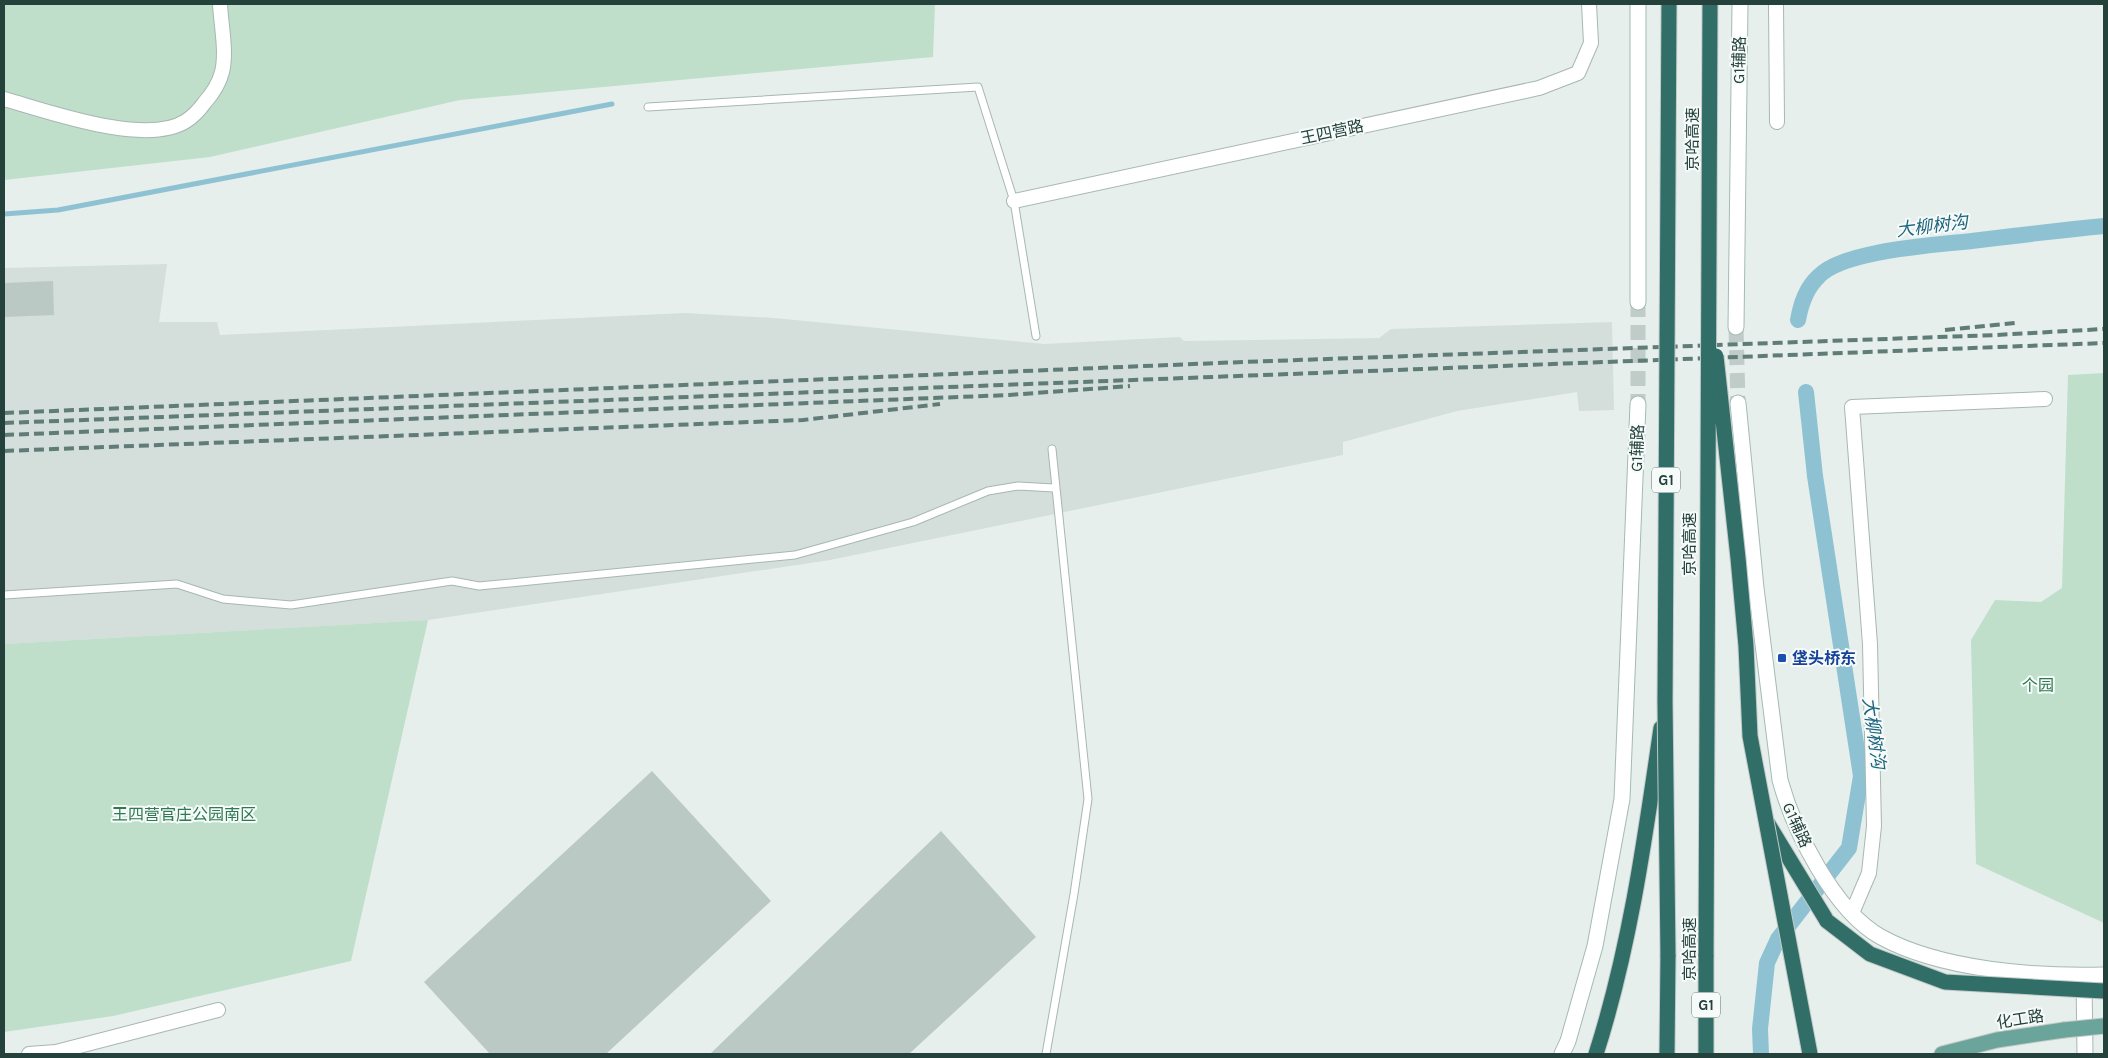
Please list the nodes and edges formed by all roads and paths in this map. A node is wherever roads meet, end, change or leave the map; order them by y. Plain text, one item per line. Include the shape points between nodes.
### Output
1 (220, 4) edge
2 (1589, 4) edge
3 (1638, 4) edge
4 (1669, 4) edge
5 (1710, 4) edge
6 (1740, 4) edge
7 (1776, 4) edge
8 (4, 99) edge
9 (648, 107) dead end
10 (1777, 122) dead end
11 (1014, 202) junction
12 (1709, 297) junction
13 (1638, 302) tunnel mouth
14 (1736, 327) tunnel mouth
15 (1036, 336) dead end
16 (2045, 400) dead end
17 (1738, 402) tunnel mouth
18 (1638, 404) tunnel mouth
19 (1052, 449) dead end
20 (1054, 488) junction
21 (4, 595) edge
22 (1665, 702) junction
23 (1766, 821) junction
24 (1852, 913) junction
25 (2104, 975) edge
26 (2084, 976) junction
27 (2104, 991) edge
28 (218, 1010) dead end
29 (2104, 1026) edge
30 (29, 1054) edge
31 (1046, 1054) edge
32 (1562, 1054) edge
33 (1596, 1054) edge
34 (1667, 1054) edge
35 (1706, 1054) edge
36 (1810, 1054) edge
37 (1942, 1054) edge
38 (2085, 1054) edge

1 - 8 street via 222,71 215,90 185,122 145,129 115,127 85,123
2 - 11 street, 王四营路 via 1591,43 1578,73 1539,88
3 - 13 main road
4 - 22 highway, 京哈高速 / G1, bridge
5 - 12 highway, 京哈高速 / G1, bridge
6 - 14 main road, G1辅路
7 - 10 street
9 - 11 lane via 978,87
11 - 15 lane
12 - 23 highway, bridge via 1738,558 1750,736
12 - 35 highway, 京哈高速 / G1, bridge
16 - 24 street via 1852,408 1870,644 1874,826 1869,873
17 - 24 main road, G1辅路 via 1756,588 1780,780 1788,811 1810,854
18 - 32 main road, G1辅路 via 1622,799 1595,946
19 - 20 lane
20 - 21 lane via 1018,486 988,491 913,522 795,555 479,586 452,582 291,605 223,599 177,584
20 - 31 lane via 1088,799
22 - 33 highway, bridge via 1635,902 1610,1010
22 - 34 highway, 京哈高速 / G1, bridge
23 - 27 highway, bridge via 1827,921 1870,954 1945,982
23 - 36 highway, bridge
24 - 26 main road, G1辅路 via 1880,936 1922,955 1989,968
25 - 26 main road, G1辅路
26 - 38 main road
28 - 30 street via 56,1052
29 - 37 main road, 化工路, bridge via 1997,1040

